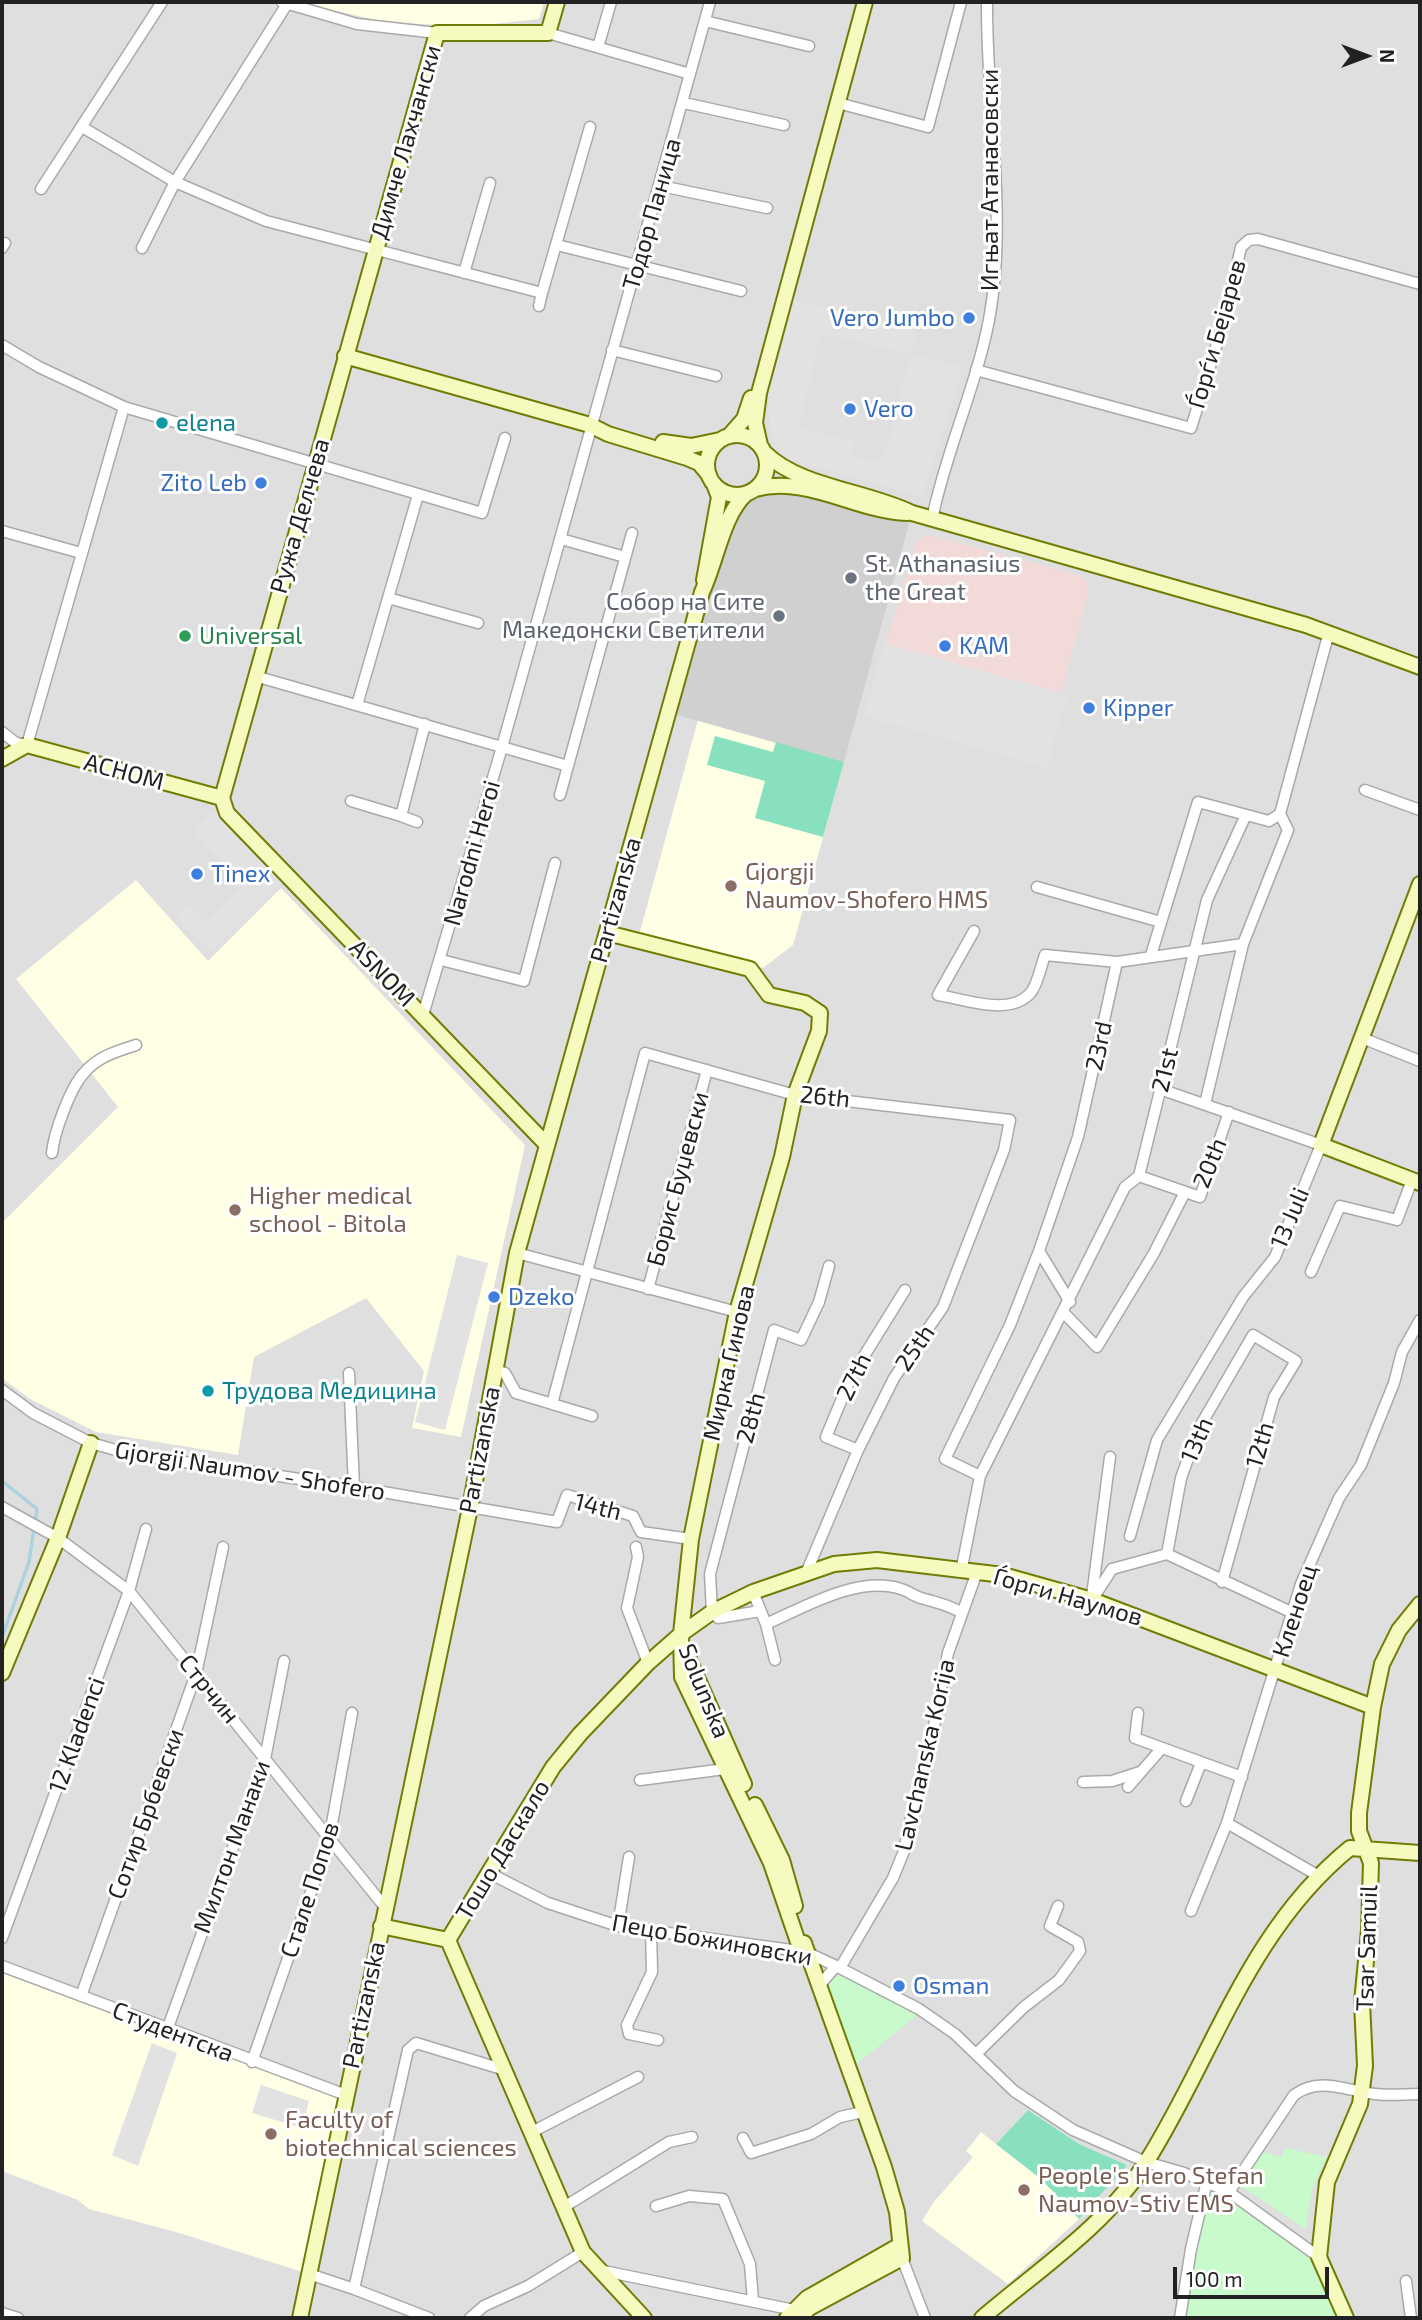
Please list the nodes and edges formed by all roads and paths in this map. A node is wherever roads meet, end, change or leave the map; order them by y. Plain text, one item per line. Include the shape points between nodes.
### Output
1 (162, 2) edge
2 (557, 2) edge
3 (611, 2) edge
4 (710, 2) edge
5 (864, 2) edge
6 (961, 2) edge
7 (987, 2) edge
8 (285, 3) edge
9 (705, 21) junction
10 (437, 33) junction
11 (548, 33) junction
12 (809, 46) dead end
13 (598, 47) junction
14 (690, 74) junction
15 (684, 103) junction
16 (838, 103) junction
17 (784, 125) dead end
18 (82, 127) junction
19 (590, 127) dead end
20 (175, 182) junction
21 (491, 183) dead end
22 (661, 186) junction
23 (41, 189) dead end
24 (767, 208) dead end
25 (557, 245) junction
26 (142, 248) dead end
27 (376, 250) junction
28 (636, 267) junction
29 (464, 273) junction
30 (1420, 284) edge
31 (741, 291) dead end
32 (542, 293) junction
33 (539, 306) dead end
34 (2, 345) edge
35 (773, 345) junction
36 (612, 350) junction
37 (345, 356) junction
38 (976, 370) junction
39 (716, 376) dead end
40 (124, 407) junction
41 (590, 425) junction
42 (505, 438) dead end
43 (725, 438) junction
44 (763, 449) junction
45 (314, 464) junction
46 (712, 480) junction
47 (750, 492) junction
48 (418, 495) junction
49 (912, 513) junction
50 (933, 519) junction
51 (2, 531) edge
52 (632, 533) dead end
53 (561, 539) junction
54 (81, 552) junction
55 (625, 558) junction
56 (702, 592) junction
57 (388, 598) junction
58 (478, 623) dead end
59 (1329, 632) junction
60 (1420, 667) edge
61 (255, 676) junction
62 (357, 705) junction
63 (425, 724) junction
64 (2, 732) edge
65 (27, 745) junction
66 (502, 747) junction
67 (2, 759) edge
68 (568, 766) junction
69 (1365, 790) dead end
70 (561, 795) dead end
71 (222, 799) junction
72 (351, 801) dead end
73 (1420, 810) edge
74 (1280, 814) junction
75 (401, 816) junction
76 (1244, 817) junction
77 (417, 822) dead end
78 (555, 863) dead end
79 (1420, 884) edge
80 (1037, 887) dead end
81 (1161, 922) junction
82 (974, 931) dead end
83 (607, 933) junction
84 (1243, 943) junction
85 (1195, 952) junction
86 (1152, 955) junction
87 (441, 960) junction
88 (1117, 962) junction
89 (423, 1015) junction
90 (1362, 1038) junction
91 (136, 1045) dead end
92 (1420, 1060) edge
93 (707, 1070) junction
94 (1160, 1089) junction
95 (795, 1095) junction
96 (1205, 1104) junction
97 (1229, 1112) junction
98 (1010, 1120) joint
99 (547, 1145) junction
100 (1321, 1145) junction
101 (52, 1153) dead end
102 (1139, 1176) junction
103 (1416, 1181) edge
104 (1185, 1192) junction
105 (1039, 1251) junction
106 (517, 1253) junction
107 (829, 1266) dead end
108 (1311, 1272) dead end
109 (587, 1273) junction
110 (648, 1289) junction
111 (905, 1290) dead end
112 (1070, 1302) junction
113 (737, 1312) junction
114 (1064, 1313) junction
115 (1420, 1320) edge
116 (1253, 1335) joint
117 (495, 1370) junction
118 (349, 1373) dead end
119 (2, 1390) edge
120 (552, 1404) junction
121 (592, 1416) dead end
122 (91, 1443) junction
123 (858, 1450) junction
124 (1110, 1457) dead end
125 (980, 1476) junction
126 (354, 1487) junction
127 (2, 1507) edge
128 (470, 1508) junction
129 (146, 1529) dead end
130 (1130, 1536) dead end
131 (58, 1538) junction
132 (691, 1539) junction
133 (223, 1547) dead end
134 (636, 1547) dead end
135 (1167, 1554) junction
136 (807, 1571) junction
137 (961, 1572) junction
138 (977, 1572) junction
139 (1222, 1582) junction
140 (129, 1591) junction
141 (753, 1592) junction
142 (1092, 1600) junction
143 (1420, 1604) edge
144 (760, 1611) junction
145 (712, 1612) junction
146 (962, 1613) junction
147 (1293, 1613) junction
148 (766, 1624) junction
149 (681, 1634) junction
150 (775, 1660) dead end
151 (284, 1661) dead end
152 (648, 1664) junction
153 (1276, 1670) junction
154 (2, 1673) edge
155 (196, 1674) junction
156 (1373, 1707) junction
157 (352, 1713) dead end
158 (1138, 1713) dead end
159 (1161, 1749) junction
160 (265, 1759) junction
161 (1201, 1763) junction
162 (725, 1769) junction
163 (1140, 1773) junction
164 (1242, 1777) junction
165 (640, 1780) dead end
166 (1083, 1782) dead end
167 (1128, 1787) dead end
168 (1186, 1801) dead end
169 (1227, 1823) junction
170 (330, 1840) junction
171 (1364, 1847) junction
172 (1420, 1853) edge
173 (629, 1857) dead end
174 (489, 1873) junction
175 (1317, 1875) junction
176 (384, 1906) junction
177 (1058, 1906) dead end
178 (1191, 1911) dead end
179 (381, 1926) junction
180 (618, 1926) junction
181 (651, 1929) junction
182 (2, 1938) edge
183 (448, 1940) junction
184 (806, 1952) junction
185 (2, 1966) edge
186 (838, 1967) junction
187 (818, 1987) junction
188 (81, 1996) junction
189 (167, 2030) junction
190 (658, 2040) dead end
191 (976, 2054) junction
192 (252, 2062) junction
193 (505, 2070) junction
194 (638, 2077) dead end
195 (1362, 2091) junction
196 (1420, 2094) edge
197 (346, 2095) junction
198 (863, 2112) junction
199 (531, 2132) junction
200 (692, 2137) dead end
201 (743, 2138) dead end
202 (1146, 2162) junction
203 (1207, 2181) junction
204 (1229, 2192) junction
205 (656, 2206) dead end
206 (564, 2207) junction
207 (583, 2252) junction
208 (901, 2252) junction
209 (1319, 2257) junction
210 (599, 2270) junction
211 (309, 2274) junction
212 (1406, 2281) dead end
213 (355, 2289) junction
214 (753, 2301) junction
215 (629, 2311) edge
216 (2, 2313) edge
217 (794, 2315) edge
218 (18, 2318) edge
219 (300, 2318) edge
220 (429, 2318) edge
221 (470, 2318) edge
222 (644, 2318) edge
223 (925, 2318) edge
224 (982, 2318) edge
225 (1180, 2318) edge
226 (1346, 2318) edge
227 (1411, 2318) edge

1 - 18 street
2 - 11 street
3 - 13 street
4 - 9 street, Тодор Паница
5 - 16 street
6 - 16 street, Игњат Атанасовски via 928,127
7 - 38 street, Игњат Атанасовски via 995,268 989,320
8 - 10 street, Димче Лахчански via 357,23
8 - 20 street
9 - 12 street
9 - 14 street, Тодор Паница
10 - 11 street, Димче Лахчански
10 - 27 street, Димче Лахчански
11 - 13 street, Димче Лахчански
13 - 14 street, Димче Лахчански
14 - 15 street, Тодор Паница
15 - 17 street
15 - 22 street, Тодор Паница
16 - 35 street
18 - 20 street, Димче Лахчански
18 - 23 street
19 - 25 street
20 - 26 street
20 - 27 street, Димче Лахчански via 266,221
21 - 29 street
22 - 24 street
22 - 28 street, Тодор Паница
25 - 28 street
25 - 32 street
27 - 29 street, Димче Лахчански
27 - 37 street, Димче Лахчански
28 - 31 street
28 - 36 street, Тодор Паница
29 - 32 street, Димче Лахчански
30 - 38 street, Ѓорѓи Бејарев via 1249,240 1241,247 1191,428
32 - 33 street
34 - 40 street
35 - 43 street via 744,419
35 - 44 street via 755,423
36 - 39 street
36 - 41 street, Тодор Паница
37 - 41 street
37 - 45 street, Ружа Делчева
38 - 50 street, Игњат Атанасовски
40 - 45 street
40 - 54 street
41 - 43 street via 678,445
41 - 46 street via 699,463
41 - 53 street, Narodni Heroi
42 - 48 street via 482,513
43 - 44 street via 746,436
43 - 46 street via 709,456
44 - 47 street via 766,473
44 - 49 street via 777,465 794,473
45 - 48 street
45 - 61 street, Ружа Делчева
46 - 47 street via 728,494
46 - 56 street, Partizanska via 719,497
47 - 49 street via 792,485 887,512
47 - 56 street, Partizanska via 737,502 729,517
48 - 57 street
49 - 50 street
50 - 59 street
51 - 54 street
52 - 55 street
53 - 55 street
53 - 66 street, Narodni Heroi
54 - 65 street
55 - 68 street
56 - 83 street, Partizanska
57 - 58 street
57 - 62 street
59 - 60 street
59 - 74 street
61 - 62 street
61 - 71 street, Ружа Делчева
62 - 63 street
63 - 66 street
63 - 75 street
64 - 65 street
65 - 67 street
65 - 71 street, АСНОМ
66 - 68 street, Narodni Heroi
66 - 87 street, Narodni Heroi
68 - 70 street
69 - 73 street
71 - 89 street, ASNOM via 228,813
72 - 75 street
74 - 76 street via 1269,821
74 - 84 street via 1288,830
75 - 77 street
76 - 81 street via 1198,802
76 - 85 street, 21st via 1208,900
78 - 87 street, Narodni Heroi via 524,981
79 - 90 street, 13 Juli
80 - 81 street
81 - 86 street
82 - 88 street via 938,995 997,1005 1018,1003 1032,991 1045,955
83 - 95 street, Мирка Гинова via 750,969 769,995 814,1007 821,1022
83 - 99 street, Partizanska
84 - 85 street
84 - 96 street
85 - 86 street
85 - 94 street, 21st
86 - 88 street
87 - 89 street, Narodni Heroi
88 - 105 street, 23rd via 1078,1137
89 - 99 street, ASNOM
90 - 92 street
90 - 100 street, 13 Juli
91 - 101 street via 108,1054 83,1073
93 - 95 street, 26th
93 - 109 street, 26th via 645,1053
93 - 110 street, Борис Буџевски
94 - 96 street
94 - 102 street, 21st
95 - 98 street, 26th
95 - 113 street, Мирка Гинова
96 - 97 street
97 - 100 street
97 - 104 street, 20th via 1200,1197
98 - 123 street, 25th via 1004,1150 943,1307 894,1378
99 - 106 street, Partizanska
100 - 103 street
100 - 130 street, 13 Juli via 1275,1257 1243,1297 1157,1440
102 - 104 street, 20th
102 - 112 street, 21st via 1125,1187
103 - 108 street via 1397,1220 1340,1206
104 - 114 street via 1097,1346
105 - 112 street
105 - 125 street, 23rd via 1010,1325 944,1459
106 - 109 street
106 - 117 street, Partizanska
107 - 145 street, 28th via 801,1340 774,1330 710,1574
109 - 110 street
109 - 120 street
110 - 113 street
111 - 123 street, 27th via 852,1377 826,1437
112 - 114 street, 21st
113 - 132 street, Мирка Гинова
114 - 125 street, 21st
115 - 147 street, Кленоец via 1402,1352 1370,1444 1339,1497 1301,1584
116 - 135 street, 13th via 1199,1428 1181,1478
116 - 139 street, 12th via 1296,1361 1274,1397
117 - 120 street via 506,1373 516,1393
117 - 128 street, Partizanska
118 - 126 street
119 - 122 street, Gjorgji Naumov - Shofero via 33,1413
120 - 121 street
122 - 126 street, Gjorgji Naumov - Shofero via 130,1454
122 - 131 street
123 - 136 street, 25th
124 - 142 street
125 - 137 street, 21st
126 - 128 street, Gjorgji Naumov - Shofero
127 - 131 street, Стрчин
128 - 132 street, 14th via 556,1522 566,1495 633,1516 641,1532
128 - 176 street, Partizanska
129 - 140 street, 12 Kladenci
131 - 140 street, Стрчин
131 - 154 street
132 - 149 street, Мирка Гинова
133 - 155 street, Сотир Брбевски
134 - 152 street via 627,1608
135 - 139 street
135 - 142 street via 1112,1569
136 - 137 street, Ѓорги Наумов via 877,1560
136 - 141 street, Ѓорги Наумов
137 - 138 street, Ѓорги Наумов
138 - 142 street, Ѓорги Наумов
138 - 146 street, Lavchanska Korija
139 - 147 street
140 - 155 street, Стрчин
140 - 182 street, 12 Kladenci
141 - 144 street
141 - 145 street, Ѓорги Наумов
142 - 153 street, Ѓорги Наумов
143 - 156 street, Tsar Samuil via 1399,1630 1382,1664
144 - 145 street via 718,1618
144 - 148 street
145 - 149 street, Ѓорги Наумов
146 - 148 street via 900,1588 871,1586 816,1601
146 - 186 street, Lavchanska Korija via 948,1653 925,1773 904,1851 893,1878
147 - 153 street, Кленоец
148 - 150 street
149 - 152 street, Тошо Даскало
149 - 162 street, Solunska via 682,1677
149 - 184 street, Solunska via 692,1672 782,1860
151 - 160 street, Милтон Манаки
152 - 174 street, Тошо Даскало via 553,1767
153 - 156 street, Ѓорги Наумов
153 - 164 street, Кленоец
155 - 160 street, Стрчин
155 - 188 street, Сотир Брбевски
156 - 171 street, Tsar Samuil via 1359,1813
157 - 170 street, Стале Попов
158 - 159 street via 1135,1738
159 - 161 street
159 - 163 street
160 - 170 street, Стрчин
160 - 189 street, Милтон Манаки
161 - 164 street
161 - 168 street
162 - 165 street
162 - 184 street, Solunska via 771,1863 798,1942
163 - 166 street via 1112,1782
163 - 167 street
164 - 169 street, Кленоец
169 - 175 street
169 - 178 street, Кленоец
170 - 176 street, Стрчин
170 - 192 street, Стале Попов
171 - 172 street
171 - 175 street via 1350,1848
171 - 195 street, Tsar Samuil via 1371,1863 1362,2002 1366,2038
173 - 180 street
174 - 180 street, Пецо Божиновски via 548,1903
174 - 183 street, Тошо Даскало
175 - 202 street via 1256,1956
176 - 179 street, Partizanska
177 - 191 street via 1049,1926 1078,1942 1080,1951 1059,1980
179 - 183 street
179 - 197 street, Partizanska
180 - 181 street, Пецо Божиновски
181 - 184 street, Пецо Божиновски
181 - 190 street via 652,1972 627,2025 629,2034
183 - 193 street, Тошо Даскало
184 - 186 street, Пецо Божиновски
184 - 187 street, Solunska
185 - 188 street, Студентска
186 - 187 street, Lavchanska Korija
186 - 191 street, Пецо Божиновски via 919,2009
187 - 198 street, Solunska
188 - 189 street, Студентска
189 - 192 street, Студентска
191 - 202 street, Пецо Божиновски via 1014,2091 1073,2130
192 - 197 street, Студентска
193 - 199 street, Тошо Даскало
193 - 213 street via 410,2045
194 - 199 street
195 - 196 street
195 - 204 street via 1319,2083 1294,2095
195 - 209 street, Tsar Samuil via 1327,2182
197 - 211 street, Partizanska
198 - 201 street via 751,2153
198 - 208 street, Solunska via 897,2212
199 - 206 street, Тошо Даскало
200 - 206 street via 669,2142
202 - 203 street, Пецо Божиновски
202 - 224 street via 1116,2202
203 - 204 street, Пецо Божиновски
203 - 225 street
204 - 209 street, Пецо Божиновски
205 - 214 street via 689,2196 723,2199 750,2264
206 - 207 street, Тошо Даскало
207 - 210 street, Тошо Даскало
207 - 221 street
208 - 217 street
208 - 223 street
209 - 226 street
210 - 214 street
210 - 215 street, Тошо Даскало
211 - 213 street
211 - 219 street, Partizanska
212 - 227 street
213 - 220 street
214 - 217 street
215 - 222 street, Тошо Даскало
216 - 218 street

